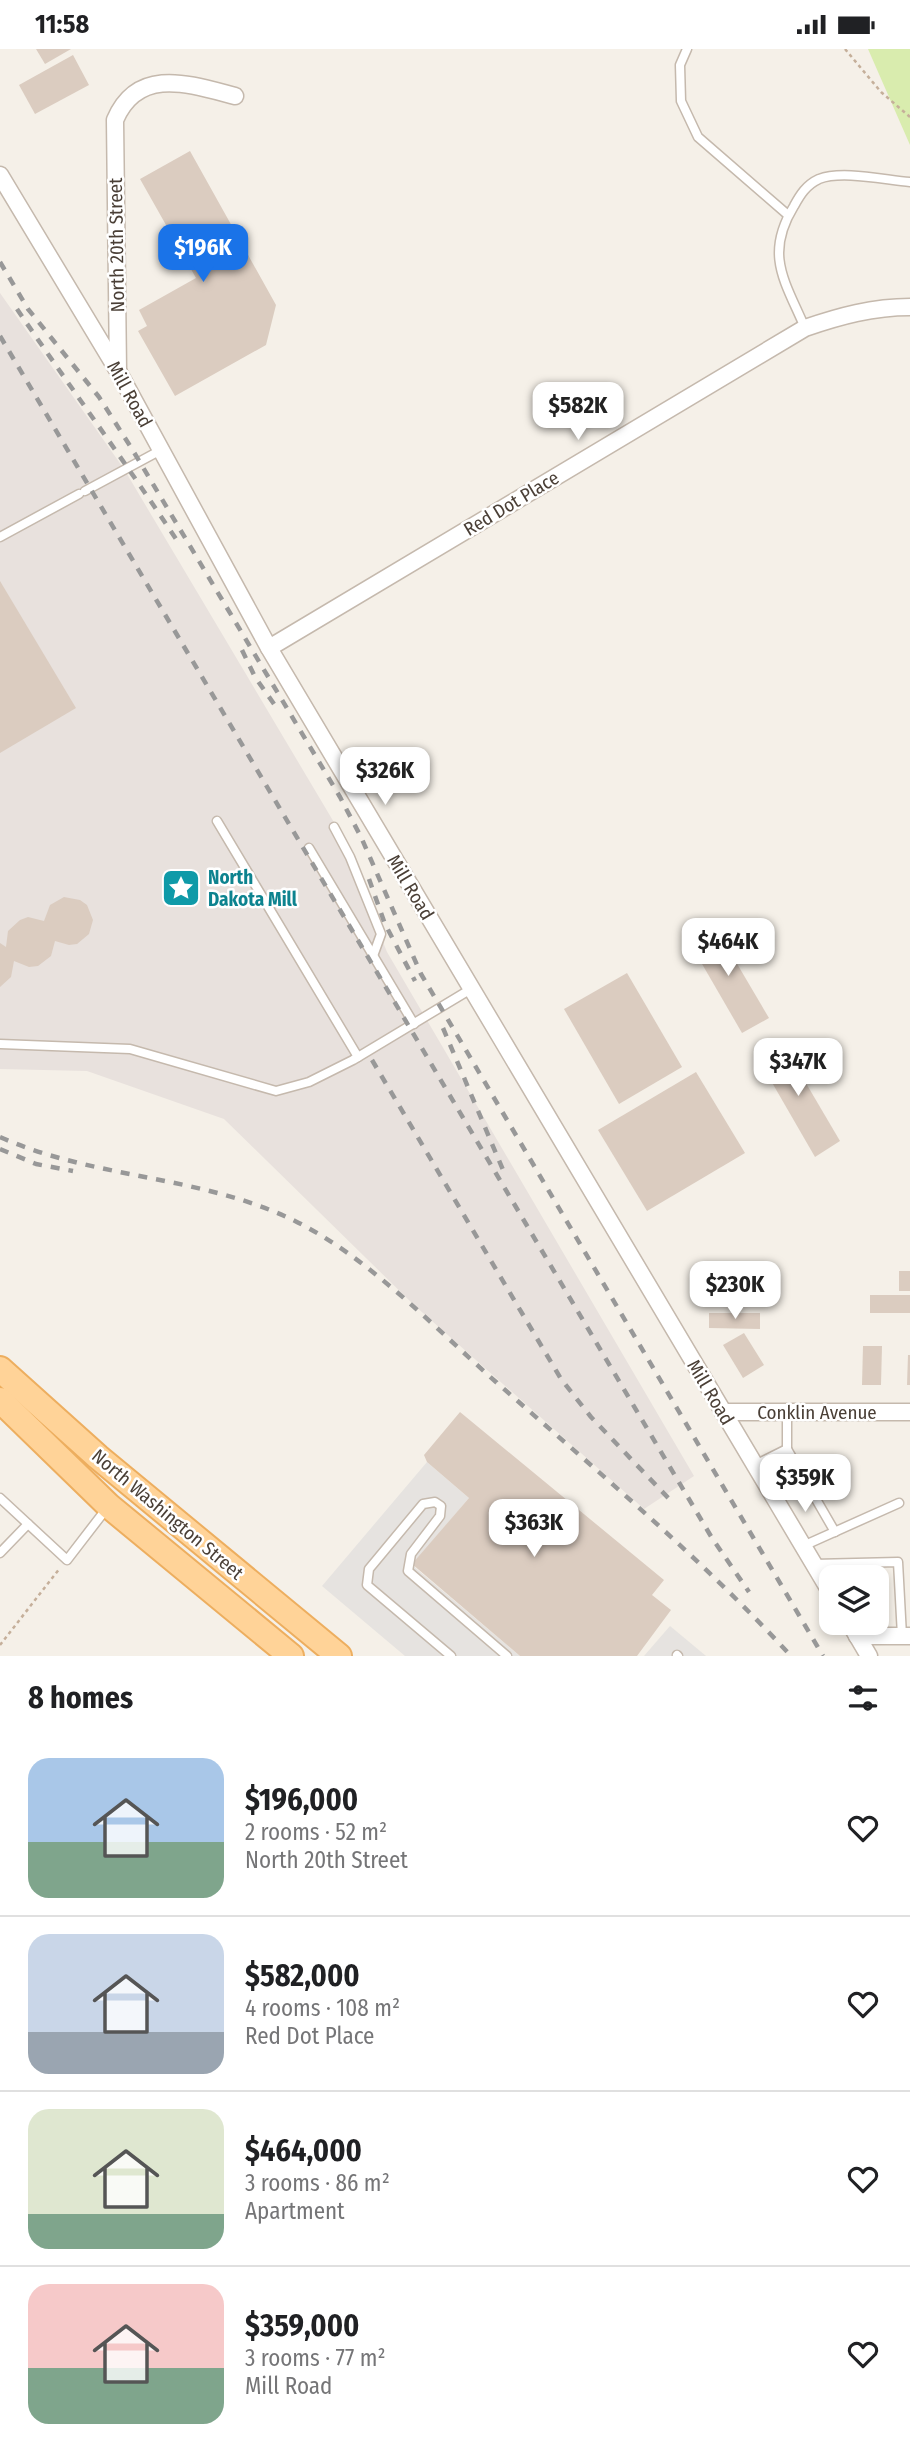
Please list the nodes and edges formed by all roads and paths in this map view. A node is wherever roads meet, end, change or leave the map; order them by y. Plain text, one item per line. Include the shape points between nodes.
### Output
1 (687, 49) edge
2 (845, 49) edge
3 (235, 96) dead end
4 (910, 117) edge
5 (0, 175) edge
6 (910, 182) edge
7 (788, 215) junction
8 (910, 307) edge
9 (805, 328) junction
10 (118, 371) junction
11 (161, 450) junction
12 (0, 537) edge
13 (269, 647) junction
14 (217, 821) dead end
15 (334, 827) dead end
16 (309, 848) dead end
17 (373, 956) junction
18 (471, 989) junction
19 (414, 1024) junction
20 (0, 1044) edge
21 (358, 1057) junction
22 (0, 1369) edge
23 (0, 1400) edge
24 (723, 1412) junction
25 (787, 1412) junction
26 (910, 1412) edge
27 (787, 1449) junction
28 (755, 1465) junction
29 (0, 1498) edge
30 (899, 1503) dead end
31 (109, 1506) junction
32 (28, 1524) junction
33 (835, 1532) junction
34 (803, 1546) junction
35 (0, 1553) edge
36 (67, 1560) junction
37 (814, 1564) junction
38 (237, 1572) junction
39 (819, 1573) edge
40 (218, 1596) junction
41 (857, 1635) edge
42 (906, 1636) edge
43 (0, 1645) edge
44 (331, 1654) edge
45 (291, 1656) edge
46 (451, 1656) edge
47 (507, 1656) edge
48 (869, 1656) edge

1 - 7 lane via 680,65 681,101 698,137
2 - 4 path via 887,99
3 - 10 street, North 20th Street via 153,84 122,103 114,120
5 - 10 street, Mill Road
6 - 7 lane via 838,175 819,179 804,189
7 - 9 lane via 777,256
8 - 9 street, Red Dot Place via 884,307
9 - 13 street, Red Dot Place
10 - 11 street, Mill Road
11 - 12 lane
11 - 13 street, Mill Road
13 - 18 street, Mill Road
14 - 21 lane
15 - 17 lane via 381,934
16 - 17 lane
17 - 19 lane
18 - 19 lane
18 - 24 street, Mill Road
19 - 21 lane
20 - 21 lane via 130,1049 276,1091 309,1082
22 - 38 main road, North Washington Street
23 - 31 main road, North Washington Street
24 - 25 street, Conklin Avenue
24 - 28 street, Mill Road
25 - 26 street, Conklin Avenue
25 - 27 lane
27 - 28 lane
27 - 33 lane
28 - 34 street, Mill Road
29 - 32 lane
30 - 33 lane
31 - 36 lane
31 - 40 main road, North Washington Street
32 - 35 lane
32 - 36 lane
33 - 34 lane
34 - 37 street, Mill Road
36 - 43 path
37 - 39 street, Mill Road
37 - 42 lane via 898,1562
38 - 40 main road
38 - 44 main road, North Washington Street
40 - 45 main road, North Washington Street
41 - 48 street
46 - 47 lane via 367,1585 369,1569 423,1504 435,1502 441,1506 440,1516 411,1554 408,1571

